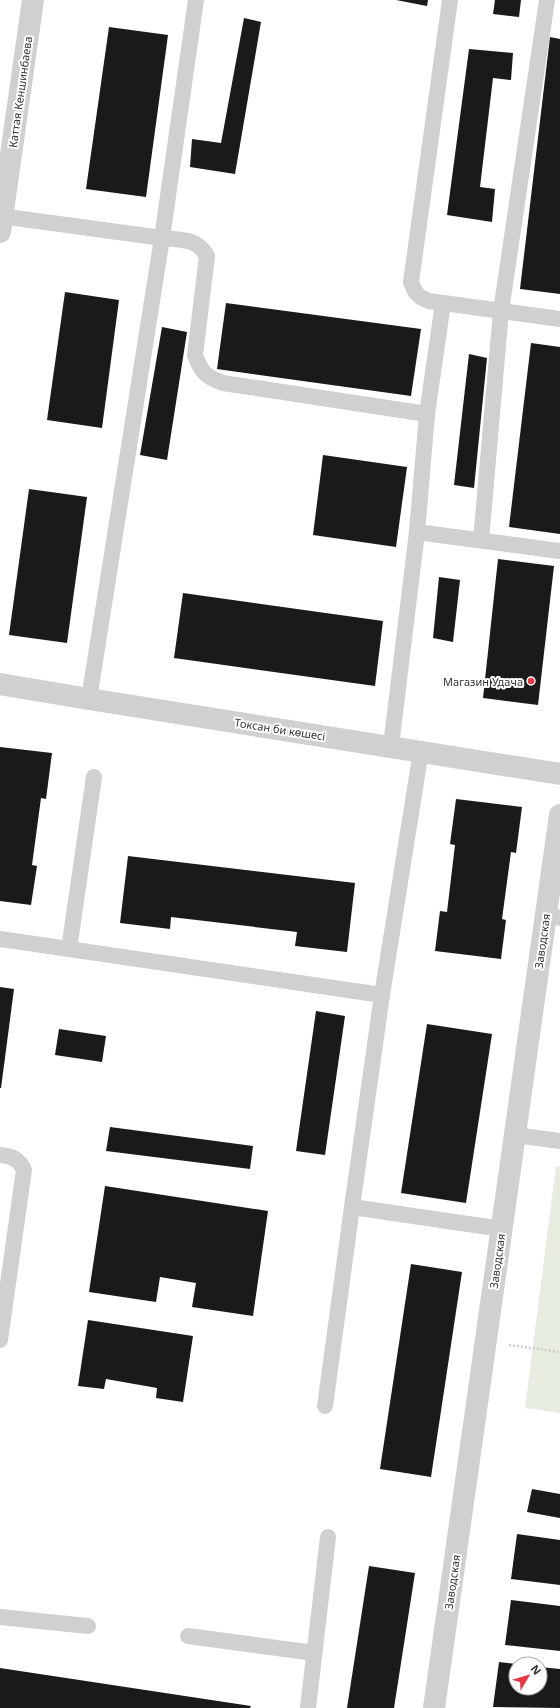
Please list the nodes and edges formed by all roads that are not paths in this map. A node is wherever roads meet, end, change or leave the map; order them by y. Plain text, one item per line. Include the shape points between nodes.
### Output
1 (33, 0) edge
2 (196, 0) edge
3 (450, 0) edge
4 (547, 0) edge
5 (1, 221) edge
6 (162, 238) junction
7 (443, 303) junction
8 (501, 311) junction
9 (560, 318) edge
10 (427, 414) junction
11 (417, 532) junction
12 (481, 540) junction
13 (560, 550) edge
14 (0, 684) edge
15 (89, 699) junction
16 (391, 746) junction
17 (421, 751) junction
18 (560, 774) edge
19 (94, 777) dead end
20 (560, 815) edge
21 (553, 916) edge
22 (0, 939) edge
23 (69, 949) junction
24 (382, 995) junction
25 (515, 1135) junction
26 (560, 1141) edge
27 (0, 1154) edge
28 (352, 1207) junction
29 (502, 1229) junction
30 (0, 1340) edge
31 (325, 1406) dead end
32 (328, 1537) dead end
33 (0, 1617) edge
34 (88, 1626) dead end
35 (188, 1636) dead end
36 (314, 1653) junction
37 (308, 1708) edge
38 (434, 1708) edge

1 - 5 street, Каттая Кеншинбаева
2 - 6 lane
3 - 7 lane via 411,282 420,297
4 - 8 lane
5 - 6 lane
6 - 10 lane via 195,243 202,247 207,256 195,355 200,368 211,378 223,383
6 - 15 lane
7 - 8 lane
7 - 10 lane
8 - 9 lane
8 - 12 lane
10 - 11 lane
11 - 12 lane
11 - 16 lane
12 - 13 lane
14 - 15 street, Токсан би көшесі
15 - 16 street, Токсан би көшесі
16 - 17 street, Токсан би көшесі
17 - 18 street, Токсан би көшесі
17 - 24 lane
19 - 23 lane
20 - 21 street, Заводская
21 - 25 street, Заводская
22 - 23 lane
23 - 24 lane
24 - 28 lane
25 - 26 lane
25 - 29 street, Заводская
27 - 30 lane via 15,1158 24,1170
28 - 29 lane
28 - 31 lane
29 - 38 street, Заводская
32 - 36 lane
33 - 34 lane
35 - 36 lane
36 - 37 lane

